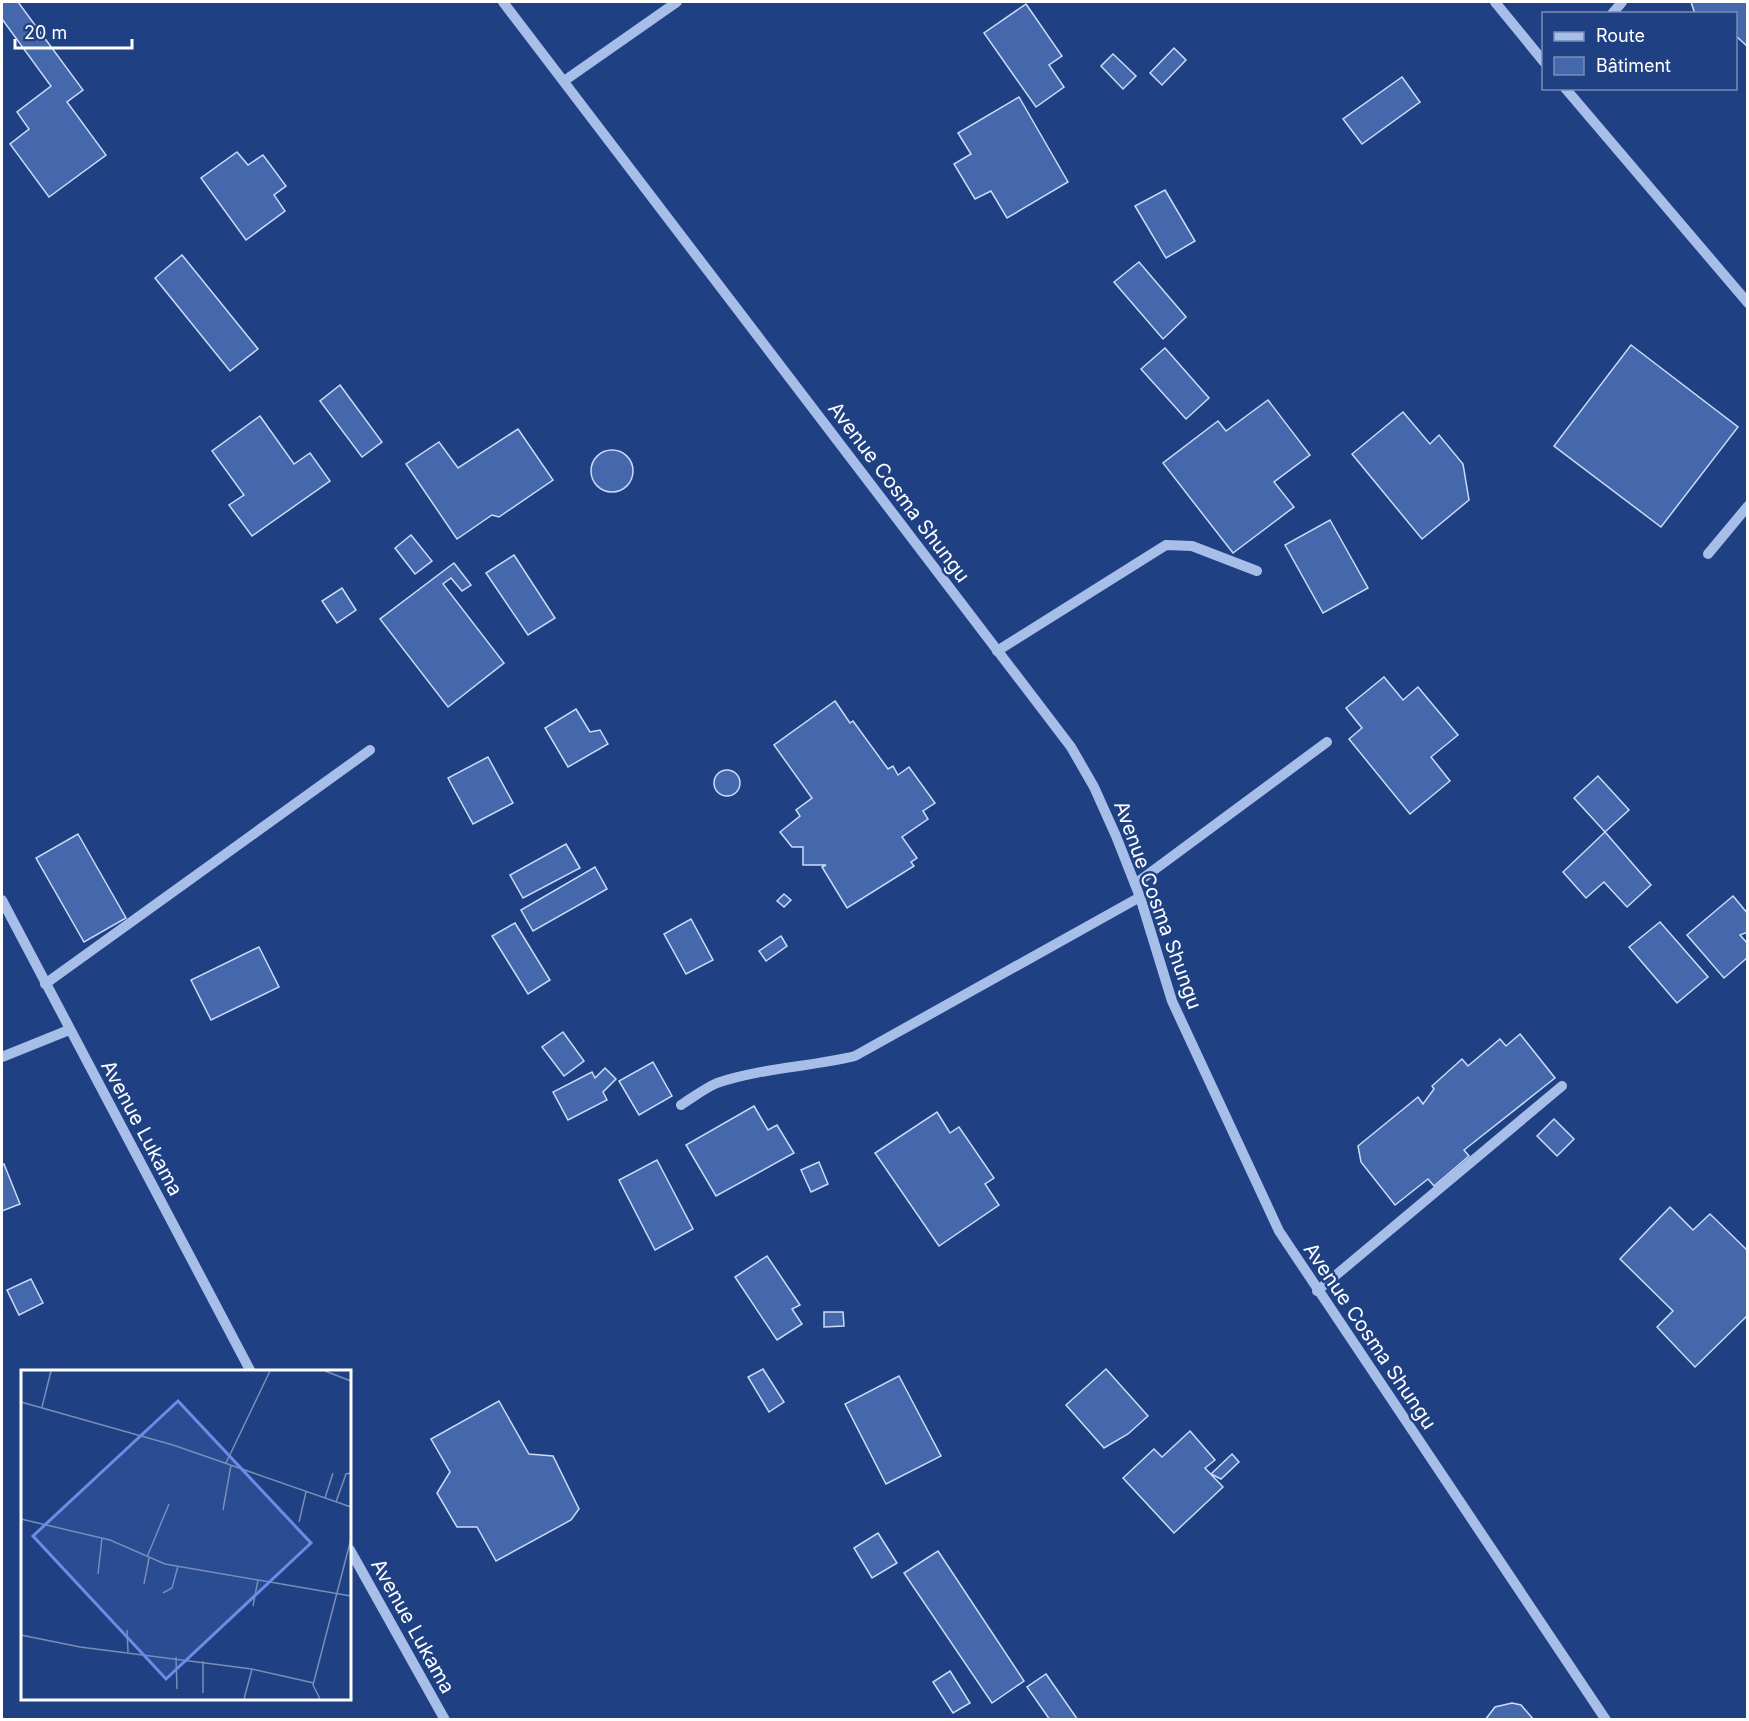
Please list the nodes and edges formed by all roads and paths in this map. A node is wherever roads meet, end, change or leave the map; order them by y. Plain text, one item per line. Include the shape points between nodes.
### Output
1 (503, 2) edge
2 (677, 2) edge
3 (1495, 2) edge
4 (1542, 60) edge
5 (564, 81) junction
6 (1567, 90) edge
7 (1748, 303) edge
8 (1748, 506) edge
9 (1708, 554) dead end
10 (1257, 570) dead end
11 (997, 651) junction
12 (1327, 742) dead end
13 (370, 750) dead end
14 (1135, 884) junction
15 (1140, 897) junction
16 (2, 900) edge
17 (45, 984) junction
18 (69, 1030) junction
19 (2, 1057) edge
20 (1562, 1086) dead end
21 (681, 1106) dead end
22 (1317, 1291) junction
23 (250, 1370) edge
24 (351, 1552) edge
25 (445, 1719) edge
26 (1606, 1719) edge

1 - 5 street, Avenue Cosma Shungu
2 - 5 street
3 - 4 street
5 - 11 street, Avenue Cosma Shungu
6 - 7 street
8 - 9 street
10 - 11 street via 1192,546 1166,545
11 - 14 street, Avenue Cosma Shungu via 1071,747 1094,787
12 - 14 street
13 - 17 street
14 - 15 street, Avenue Cosma Shungu
15 - 21 street via 855,1056 716,1084
15 - 22 street, Avenue Cosma Shungu via 1172,1001 1279,1231
16 - 17 street, Avenue Lukama
17 - 18 street, Avenue Lukama
18 - 19 street
18 - 23 street, Avenue Lukama
20 - 22 street
22 - 26 street, Avenue Cosma Shungu
24 - 25 street, Avenue Lukama

